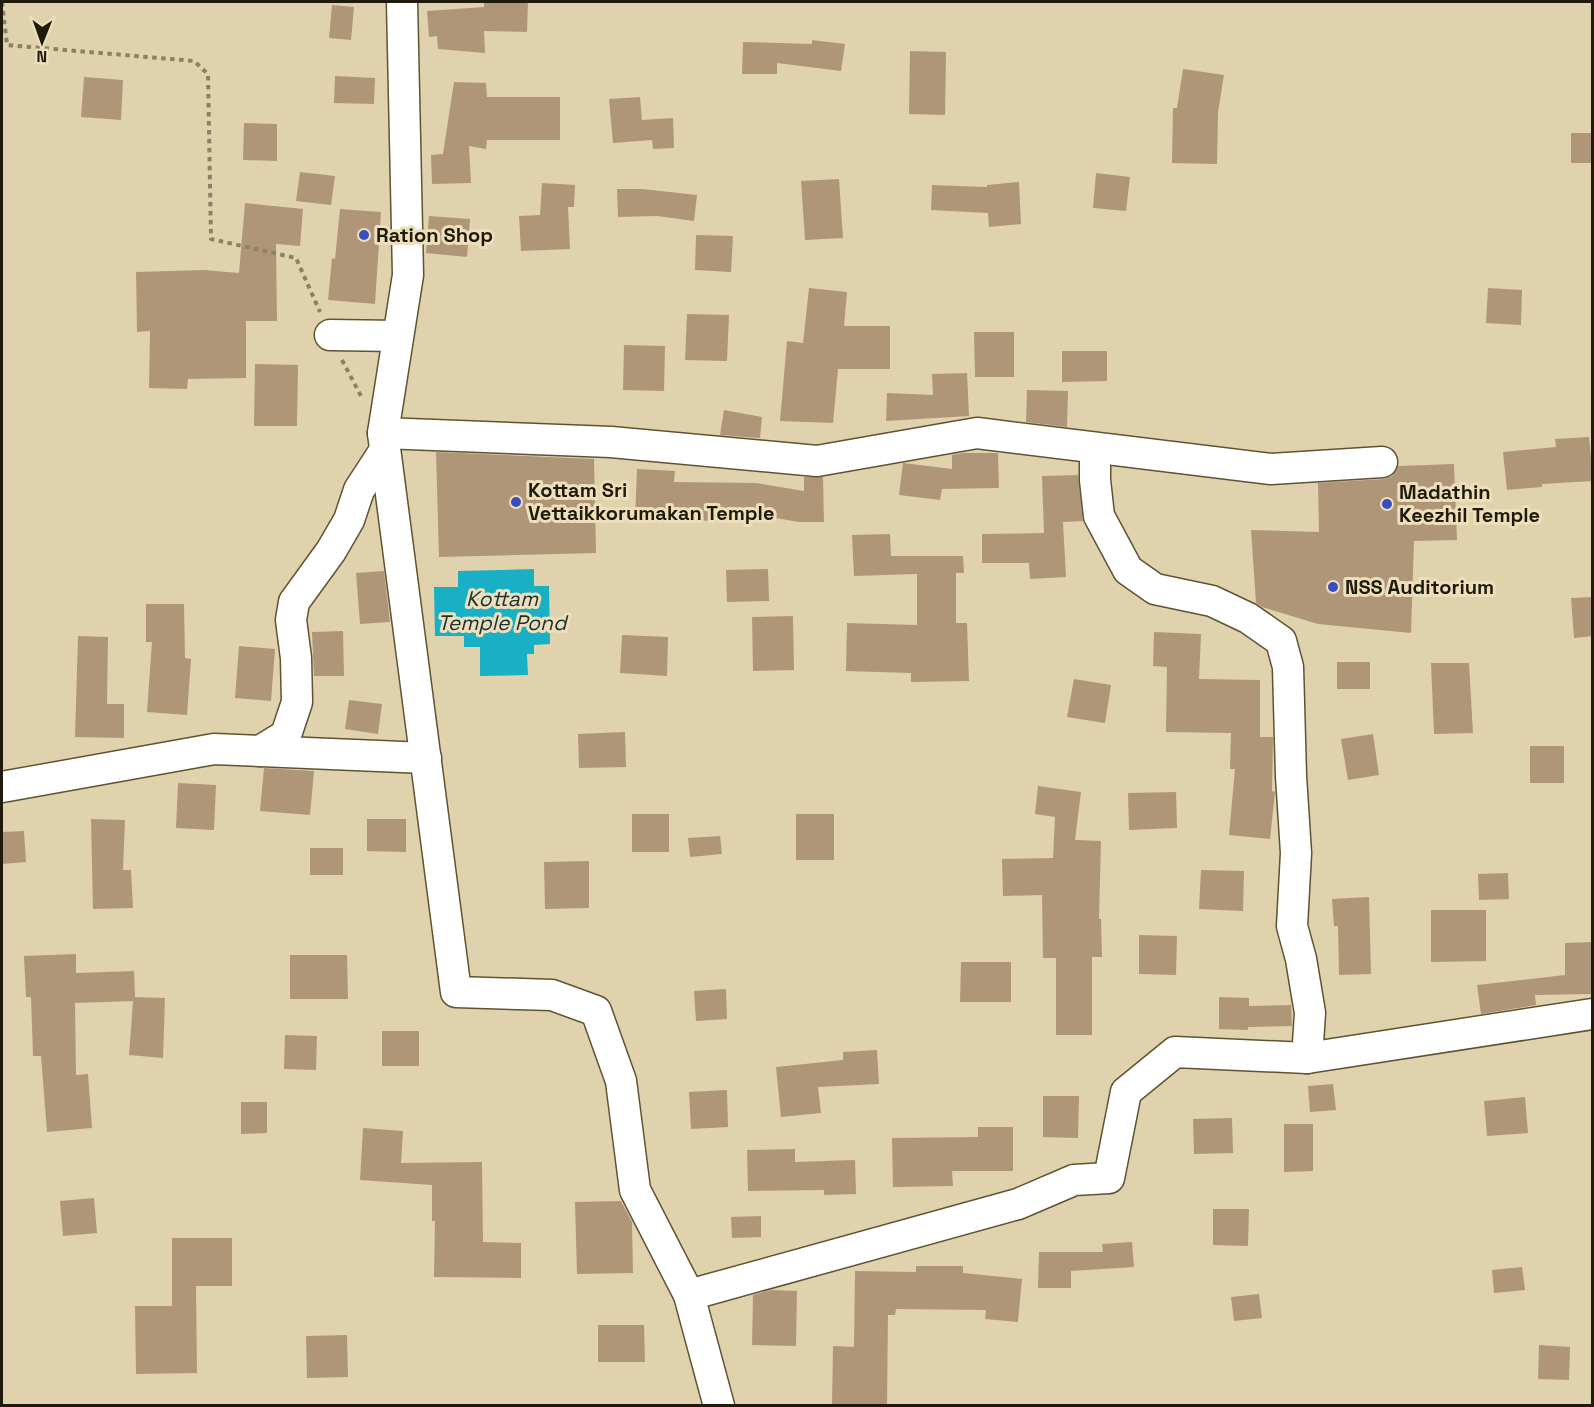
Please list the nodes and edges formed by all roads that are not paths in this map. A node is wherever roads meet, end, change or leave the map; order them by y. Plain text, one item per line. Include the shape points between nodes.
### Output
1 (402, 2) edge
2 (330, 335) road end
3 (398, 336) junction
4 (384, 441) junction
5 (1095, 448) junction
6 (1382, 462) dead end
7 (260, 751) junction
8 (426, 758) junction
9 (2, 787) edge
10 (1593, 1014) edge
11 (1307, 1058) junction
12 (689, 1295) junction
13 (719, 1406) edge

1 - 3 street via 408,275
2 - 3 street
3 - 4 street
4 - 5 street via 611,442 818,461 978,434
4 - 7 street via 359,490 349,520 294,602 291,620 297,702 286,735
4 - 8 street
5 - 6 street via 1271,469
5 - 11 street via 1099,516 1128,570 1155,589 1212,601 1248,618 1281,641 1288,667 1296,853 1292,926 1310,1013
7 - 8 street
7 - 9 street via 214,749
8 - 12 street via 456,992 552,994 596,1011 621,1081 635,1190
10 - 11 street
11 - 12 street via 1175,1052 1126,1092 1109,1178 1074,1180 1018,1204
12 - 13 street

